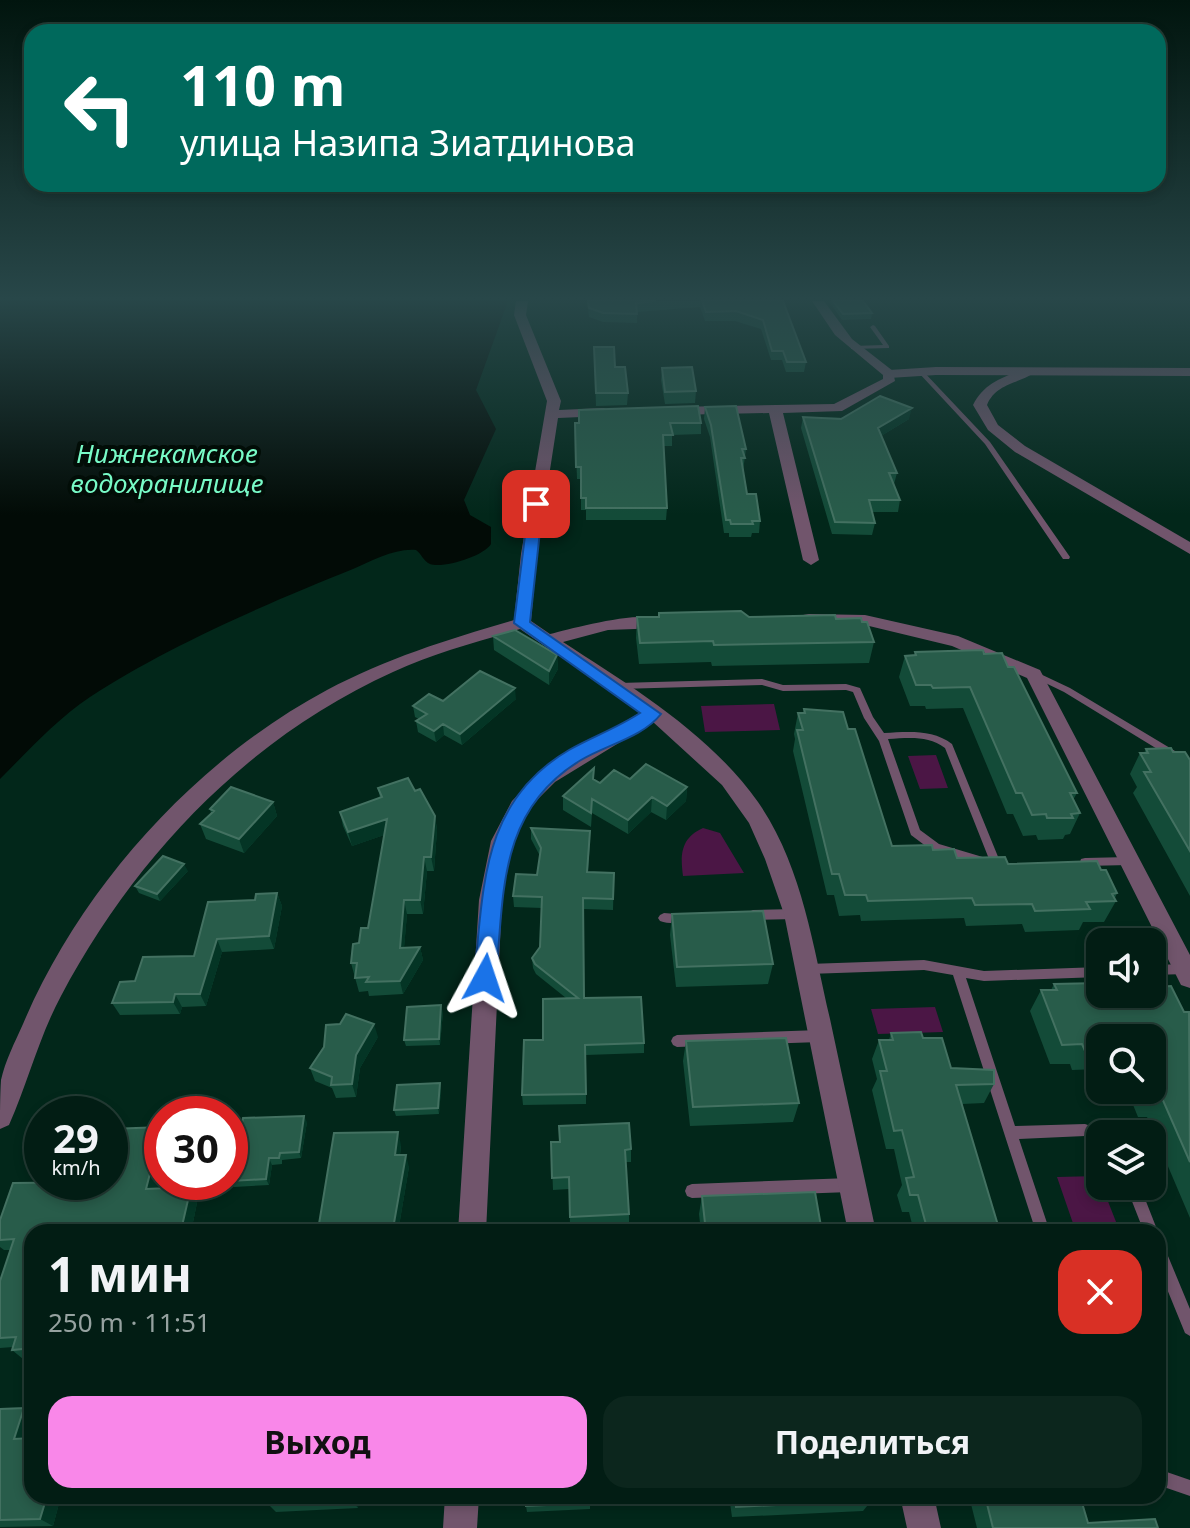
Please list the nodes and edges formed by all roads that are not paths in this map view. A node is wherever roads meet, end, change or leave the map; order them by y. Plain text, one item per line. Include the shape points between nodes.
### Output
1 (543, 372) edge
2 (906, 372) edge
3 (921, 372) edge
4 (1029, 372) edge
5 (889, 374) joint
6 (775, 409) junction
7 (661, 411) edge
8 (617, 412) edge
9 (552, 414) junction
10 (1190, 549) edge
11 (1066, 557) dead end
12 (811, 560) dead end
13 (782, 620) edge
14 (674, 622) edge
15 (522, 623) junction
16 (547, 640) junction
17 (1034, 674) junction
18 (613, 686) junction
19 (652, 714) junction
20 (883, 736) junction
21 (1190, 765) edge
22 (1130, 861) junction
23 (1073, 863) edge
24 (795, 914) junction
25 (736, 916) edge
26 (693, 917) edge
27 (664, 918) dead end
28 (806, 969) junction
29 (957, 970) junction
30 (1166, 971) edge
31 (1086, 972) edge
32 (1188, 973) edge
33 (820, 1036) junction
34 (677, 1041) dead end
35 (0, 1116) edge
36 (1086, 1130) edge
37 (1010, 1133) junction
38 (852, 1185) junction
39 (692, 1191) dead end
40 (1138, 1200) edge
41 (472, 1224) edge
42 (860, 1224) edge
43 (1040, 1224) edge
44 (1148, 1224) edge
45 (1166, 1269) edge
46 (1190, 1328) edge
47 (1166, 1480) edge
48 (1190, 1488) edge
49 (462, 1504) edge
50 (919, 1504) edge
51 (460, 1528) edge
52 (924, 1528) edge

1 - 9 street via 554,401
2 - 5 street
3 - 11 lane via 988,443
4 - 10 street via 983,397 980,405 993,427 1020,449
5 - 6 street via 889,381 849,405
6 - 7 street
6 - 12 street
8 - 9 street
9 - 15 street
13 - 17 street via 875,622 968,645
14 - 16 street via 608,625
15 - 16 street
15 - 35 street via 432,650 330,696 286,722 205,787 118,886 52,988
16 - 18 street
17 - 21 lane
17 - 22 street
18 - 19 street
18 - 20 lane via 762,682 783,688 846,687 860,693
19 - 24 street via 713,763 751,809 780,867
19 - 41 street via 574,756 544,779 518,808 502,840 478,1057
20 - 20 lane via 928,735 949,746 1000,864 935,847 919,837
22 - 23 lane
22 - 32 street
24 - 25 lane
24 - 28 street
26 - 27 lane
28 - 29 lane via 924,965
28 - 33 street
29 - 31 lane via 984,976
29 - 37 lane
30 - 32 lane
33 - 34 lane
33 - 38 street
36 - 37 lane
37 - 43 lane
38 - 39 lane
38 - 42 street
40 - 44 lane
45 - 46 lane
47 - 48 lane
49 - 51 street
50 - 52 street

